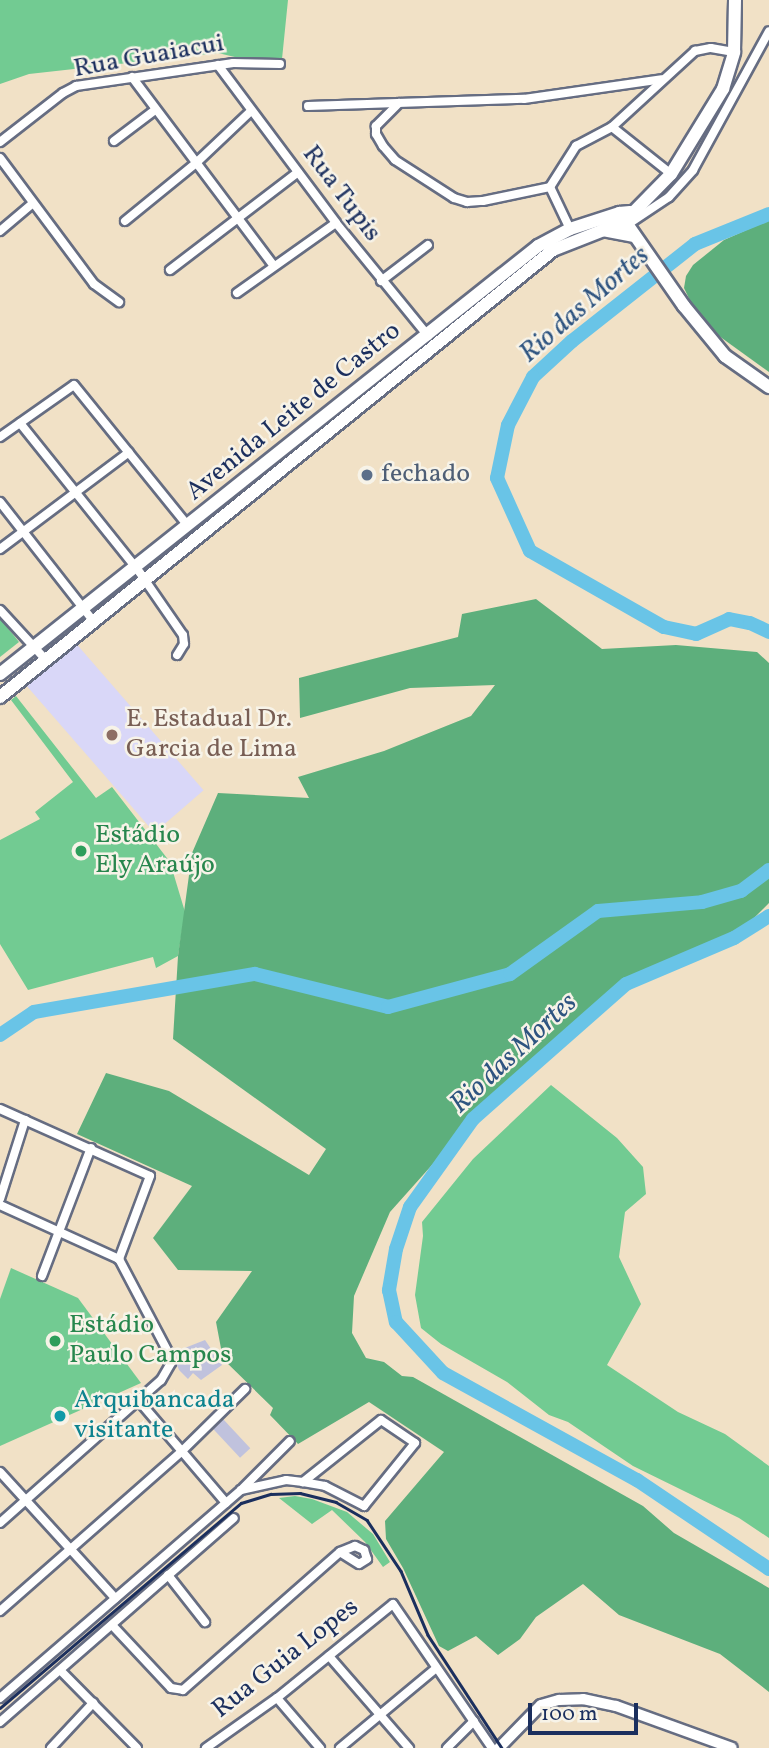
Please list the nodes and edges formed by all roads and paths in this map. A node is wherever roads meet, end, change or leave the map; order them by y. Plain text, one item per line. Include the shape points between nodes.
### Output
1 (734, 0) edge
2 (769, 31) edge
3 (734, 52) junction
4 (280, 64) dead end
5 (218, 65) junction
6 (132, 77) junction
7 (662, 79) junction
8 (399, 103) junction
9 (308, 106) dead end
10 (155, 110) junction
11 (250, 112) junction
12 (612, 127) junction
13 (114, 141) dead end
14 (0, 142) edge
15 (0, 158) edge
16 (196, 163) junction
17 (298, 172) junction
18 (671, 174) junction
19 (550, 187) junction
20 (33, 204) junction
21 (238, 217) junction
22 (125, 221) dead end
23 (336, 223) junction
24 (629, 225) junction
25 (570, 229) junction
26 (0, 230) edge
27 (428, 245) dead end
28 (274, 266) junction
29 (170, 270) dead end
30 (381, 281) junction
31 (237, 293) dead end
32 (119, 302) dead end
33 (431, 339) junction
34 (769, 387) edge
35 (20, 423) junction
36 (0, 437) edge
37 (129, 452) junction
38 (76, 492) junction
39 (0, 502) edge
40 (188, 526) junction
41 (23, 531) junction
42 (0, 549) edge
43 (135, 567) junction
44 (146, 581) junction
45 (84, 609) junction
46 (0, 610) edge
47 (94, 622) junction
48 (32, 646) junction
49 (177, 655) dead end
50 (46, 660) junction
51 (0, 674) edge
52 (0, 698) edge
53 (0, 1109) edge
54 (25, 1120) junction
55 (91, 1148) junction
56 (0, 1199) edge
57 (0, 1205) edge
58 (58, 1234) junction
59 (119, 1259) junction
60 (42, 1276) dead end
61 (246, 1389) dead end
62 (139, 1401) junction
63 (290, 1441) dead end
64 (180, 1452) junction
65 (0, 1472) edge
66 (303, 1482) junction
67 (241, 1490) junction
68 (25, 1501) junction
69 (226, 1503) junction
70 (234, 1518) dead end
71 (0, 1523) edge
72 (71, 1551) junction
73 (340, 1552) dead end
74 (168, 1575) junction
75 (115, 1598) junction
76 (0, 1611) edge
77 (205, 1622) dead end
78 (112, 1625) junction
79 (329, 1656) junction
80 (435, 1669) junction
81 (61, 1671) junction
82 (0, 1698) edge
83 (277, 1698) junction
84 (93, 1703) junction
85 (378, 1713) junction
86 (474, 1721) junction
87 (0, 1722) edge
88 (212, 1746) edge
89 (51, 1748) edge
90 (137, 1748) edge
91 (320, 1748) edge
92 (340, 1748) edge
93 (410, 1748) edge
94 (447, 1748) edge
95 (492, 1748) edge
96 (499, 1748) edge
97 (732, 1748) edge

1 - 3 main road, Avenida Leite de Castro
2 - 24 street via 693,170 668,197
3 - 7 street via 703,48
3 - 18 main road, Avenida Leite de Castro via 723,89
4 - 5 street, Rua Guaiacui
5 - 6 street, Rua Guaiacui
5 - 11 street, Rua Tupis
6 - 10 street
6 - 14 street, Rua Guaiacui via 69,90
7 - 8 street via 524,99
7 - 12 street
8 - 9 street
8 - 19 street via 380,120 376,134 395,160 454,198 483,201
10 - 13 street
10 - 16 street
11 - 16 street
11 - 17 street, Rua Tupis
12 - 18 street
12 - 19 street via 576,146
15 - 20 street
16 - 21 street
16 - 22 street
17 - 21 street
17 - 23 street, Rua Tupis
18 - 24 main road, Avenida Leite de Castro
19 - 25 street
20 - 26 street
20 - 32 street via 94,284
21 - 28 street
21 - 29 street
23 - 28 street
23 - 30 street, Rua Tupis
24 - 25 main road, Avenida Leite de Castro
24 - 33 main road, Avenida Leite de Castro via 553,250
24 - 34 main road via 684,306 725,356
25 - 33 main road, Avenida Leite de Castro via 528,253
27 - 30 street
28 - 31 street
30 - 33 street, Rua Tupis
33 - 40 main road, Avenida Leite de Castro
33 - 44 main road, Avenida Leite de Castro
35 - 36 street
35 - 37 street via 74,385
35 - 38 street
37 - 38 street
37 - 40 street
38 - 41 street
38 - 43 street
39 - 41 street
40 - 43 main road, Avenida Leite de Castro
41 - 42 street
41 - 45 street
43 - 44 street
43 - 45 main road, Avenida Leite de Castro
44 - 47 main road, Avenida Leite de Castro
44 - 49 street via 183,635 184,644
45 - 47 street
45 - 48 main road, Avenida Leite de Castro
46 - 48 street
47 - 50 main road, Avenida Leite de Castro
48 - 50 street
48 - 51 main road, Avenida Leite de Castro
50 - 52 main road, Avenida Leite de Castro
53 - 54 street
54 - 55 street
54 - 56 street
55 - 58 street
55 - 59 street via 150,1176
57 - 58 street
58 - 59 street
58 - 60 street
59 - 62 street via 171,1363
61 - 64 street
62 - 64 street
62 - 68 street
63 - 67 street
64 - 69 street
64 - 72 street
65 - 68 street
66 - 66 street via 325,1486 364,1506 415,1443 381,1420
66 - 67 street via 286,1480
67 - 69 street
68 - 71 street
68 - 72 street
69 - 75 street
70 - 74 street
72 - 75 street
72 - 76 street
73 - 78 street via 183,1690 177,1691
74 - 77 street
74 - 78 street
75 - 82 street
78 - 81 street
79 - 80 street, Rua Guia Lopes via 393,1604
79 - 83 street, Rua Guia Lopes
79 - 85 street
80 - 85 street
80 - 86 street
81 - 84 street
81 - 87 street
83 - 88 street, Rua Guia Lopes
83 - 91 street
84 - 89 street
84 - 90 street
85 - 92 street
85 - 93 street
86 - 94 street
86 - 95 street
96 - 97 main road via 541,1705 583,1699 616,1706

